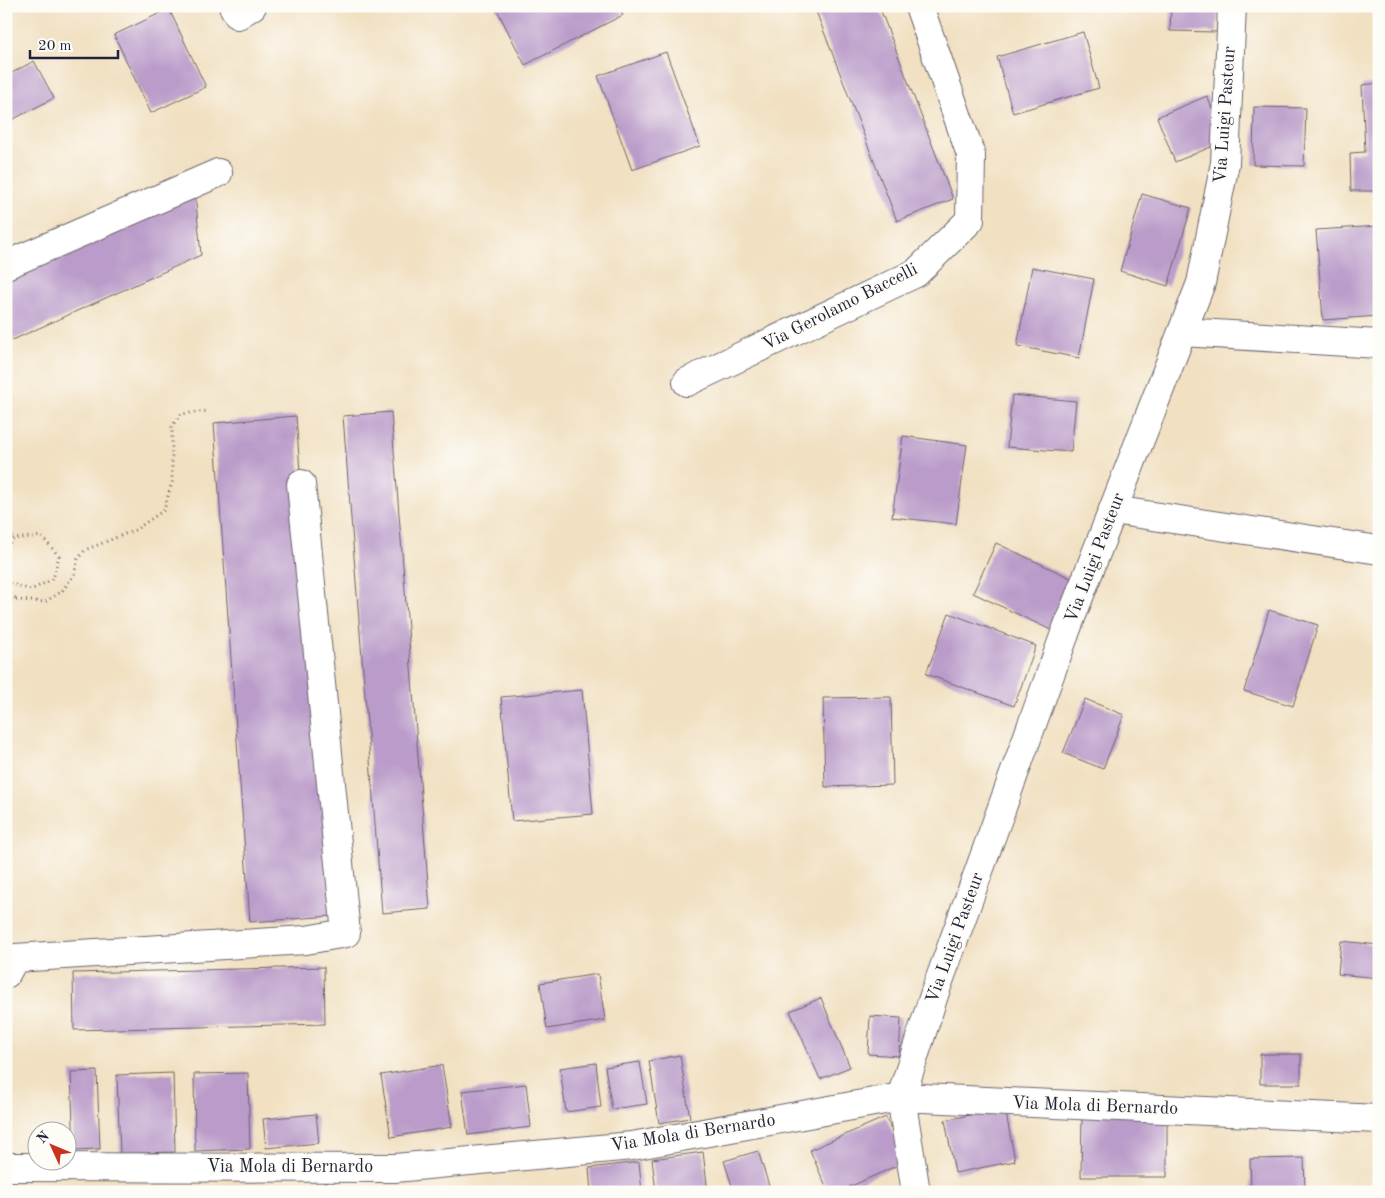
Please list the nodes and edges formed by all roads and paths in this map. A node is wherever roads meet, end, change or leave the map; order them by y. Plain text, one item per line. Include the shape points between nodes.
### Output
1 (919, 6) edge
2 (1232, 6) edge
3 (218, 173) dead end
4 (6, 265) edge
5 (1182, 332) junction
6 (1379, 344) edge
7 (687, 382) dead end
8 (208, 411) dead end
9 (301, 484) dead end
10 (1113, 510) junction
11 (6, 522) edge
12 (13, 539) junction
13 (6, 547) edge
14 (1379, 550) edge
15 (6, 582) edge
16 (6, 592) edge
17 (18, 600) junction
18 (6, 601) edge
19 (6, 974) edge
20 (901, 1098) junction
21 (1379, 1119) edge
22 (6, 1167) edge
23 (916, 1192) edge

1 - 7 street, Via Gerolamo Baccelli via 971,155 970,220 916,273
2 - 5 street, Via Luigi Pasteur via 1225,163 1201,283
3 - 4 street
5 - 6 street
5 - 10 street, Via Luigi Pasteur
8 - 17 path via 181,414 172,426 172,482 164,510 135,530 85,550 78,559 74,575 62,591 45,602
9 - 19 street via 346,933 306,940 15,958
10 - 14 street
10 - 20 street, Via Luigi Pasteur via 938,983
11 - 12 path
12 - 13 path
12 - 15 path via 42,536 59,556 53,578 31,590
16 - 17 path
17 - 18 path
20 - 21 street, Via Mola di Bernardo
20 - 22 street, Via Mola di Bernardo via 632,1146 395,1168
20 - 23 street

